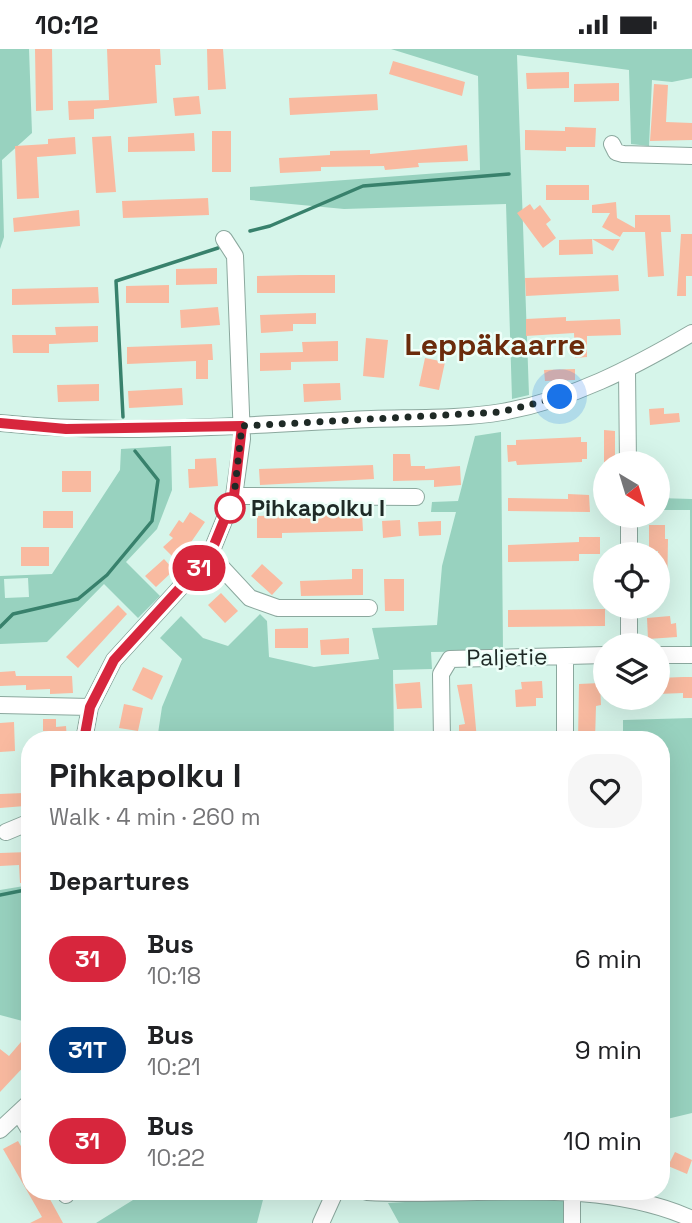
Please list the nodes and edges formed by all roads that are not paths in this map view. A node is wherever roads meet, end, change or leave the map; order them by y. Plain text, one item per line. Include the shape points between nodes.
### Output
1 (612, 144) dead end
2 (692, 156) edge
3 (224, 239) dead end
4 (692, 333) edge
5 (627, 371) junction
6 (0, 423) edge
7 (242, 426) junction
8 (628, 451) edge
9 (234, 496) junction
10 (416, 497) dead end
11 (210, 555) junction
12 (369, 608) dead end
13 (593, 655) edge
14 (670, 655) edge
15 (692, 655) edge
16 (565, 656) junction
17 (0, 705) edge
18 (90, 707) junction
19 (86, 731) edge
20 (442, 731) edge
21 (565, 731) edge
22 (21, 826) edge
23 (6, 832) dead end
24 (21, 1112) edge
25 (0, 1130) edge
26 (331, 1200) edge
27 (572, 1200) edge
28 (620, 1200) edge
29 (692, 1219) edge
30 (321, 1223) edge
31 (572, 1223) edge

1 - 2 street via 623,154
3 - 7 street via 235,256
4 - 5 street
5 - 7 street via 560,397 501,412
5 - 8 street
6 - 7 street via 66,429
7 - 9 street
9 - 10 street
9 - 11 street
11 - 12 street via 250,599 278,608
11 - 18 street via 114,660
13 - 16 street, Paljetie
14 - 15 street
16 - 20 street, Paljetie via 450,659 441,674
16 - 21 street
17 - 18 street
18 - 19 street
22 - 23 street
24 - 25 street
26 - 30 street
27 - 31 street
28 - 29 street via 668,1208

